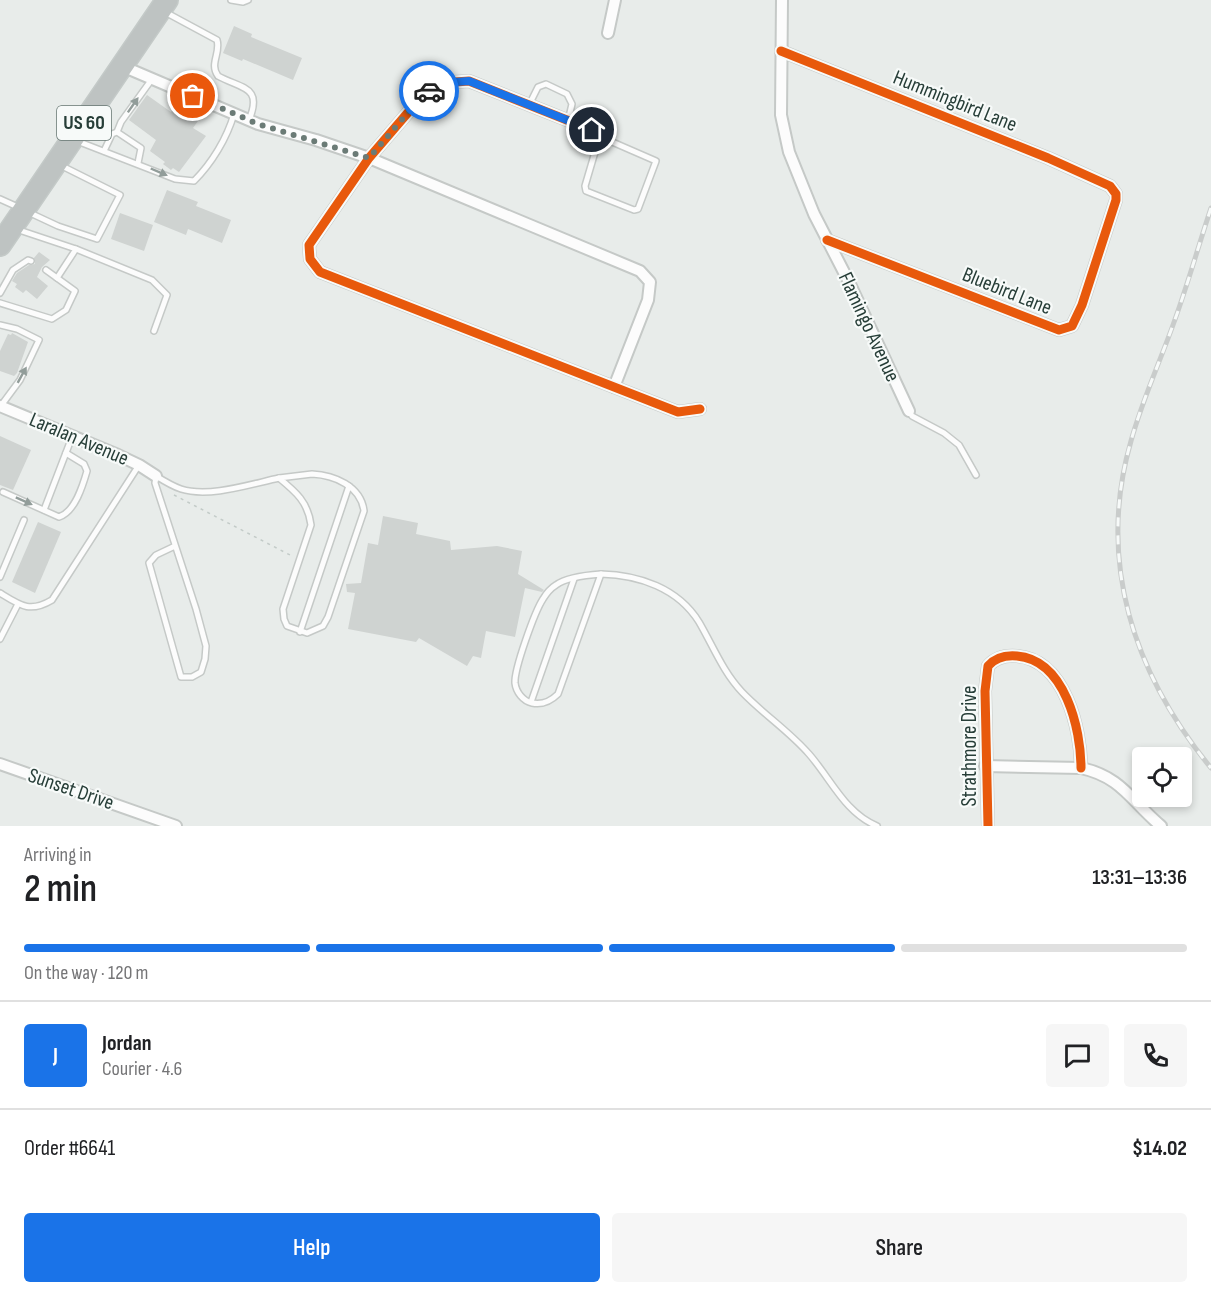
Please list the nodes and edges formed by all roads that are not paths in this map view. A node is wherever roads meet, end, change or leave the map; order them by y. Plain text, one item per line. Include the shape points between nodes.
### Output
1 (231, 0) edge
2 (248, 0) edge
3 (615, 0) edge
4 (782, 0) edge
5 (163, 5) edge
6 (608, 33) dead end
7 (781, 51) junction
8 (122, 66) junction
9 (152, 78) junction
10 (530, 105) junction
11 (234, 113) junction
12 (249, 120) junction
13 (568, 121) junction
14 (592, 130) junction
15 (117, 132) junction
16 (72, 139) junction
17 (104, 151) junction
18 (369, 158) junction
19 (56, 163) junction
20 (138, 164) junction
21 (1113, 189) joint
22 (0, 199) edge
23 (24, 210) junction
24 (12, 227) junction
25 (828, 240) junction
26 (0, 245) edge
27 (76, 249) junction
28 (31, 261) dead end
29 (46, 270) dead end
30 (57, 278) junction
31 (0, 293) edge
32 (0, 303) edge
33 (0, 327) edge
34 (154, 331) dead end
35 (614, 387) junction
36 (2, 401) edge
37 (700, 409) dead end
38 (909, 411) joint
39 (72, 437) junction
40 (66, 453) junction
41 (139, 465) junction
42 (976, 475) dead end
43 (279, 478) junction
44 (156, 480) junction
45 (349, 486) junction
46 (3, 492) dead end
47 (44, 510) junction
48 (24, 520) dead end
49 (175, 546) junction
50 (601, 574) junction
51 (0, 577) edge
52 (574, 579) junction
53 (0, 593) edge
54 (18, 604) junction
55 (300, 632) junction
56 (0, 639) edge
57 (531, 702) junction
58 (0, 764) edge
59 (985, 766) junction
60 (1081, 768) junction
61 (176, 826) edge
62 (878, 826) edge
63 (988, 826) edge
64 (1161, 826) edge

1 - 2 lane
3 - 6 street
4 - 7 street, Flamingo Avenue
5 - 8 highway, US 60
5 - 12 lane via 217,40 215,73 251,93 255,103
7 - 21 street, Hummingbird Lane via 1048,158
7 - 25 street, Flamingo Avenue via 784,136 807,199
8 - 9 street
8 - 16 highway, US 60
9 - 11 street
15 -> 9 lane
10 - 13 street
10 - 13 lane via 538,87 546,84 567,94 572,104
10 - 18 street via 469,81 441,83 423,95
11 - 12 street
20 -> 11 lane via 175,179 194,181 207,168
12 - 18 street
13 - 14 street
14 - 14 lane via 595,152 586,191 638,209 656,160
15 - 17 lane
15 - 20 lane via 141,148
16 - 17 lane
16 - 19 highway, US 60
17 - 20 lane
18 - 35 street via 640,271 650,282 648,300
18 - 35 street via 309,246 309,259 321,272
19 - 23 highway, US 60
19 - 23 lane via 120,195 97,239
21 - 25 street, Bluebird Lane via 1116,200 1082,305 1072,326 1059,330
22 - 23 lane
23 - 24 highway, US 60
24 - 26 highway, US 60
24 - 27 lane
25 - 38 street, Flamingo Avenue
27 - 30 lane
27 - 34 lane via 152,280 167,295
28 - 31 lane via 13,270
29 - 30 lane
30 - 32 lane via 75,291 66,310 52,319
36 -> 33 lane via 20,380 39,340 17,329
35 - 37 street via 678,412
36 - 39 street, Laralan Avenue
38 - 42 lane via 959,445
39 - 40 lane
39 - 41 street, Laralan Avenue
40 - 47 lane
40 - 47 lane via 84,464 87,473 67,514 59,517
41 - 44 street, Laralan Avenue
41 - 54 lane via 52,600 39,607
43 - 44 lane via 193,492
43 - 45 lane via 325,474
43 - 55 lane via 305,502 310,515 311,525 283,609 287,626
44 - 49 lane
45 - 55 lane
45 - 55 lane via 363,503 364,511 355,540 323,626
46 -> 47 lane
48 - 51 lane
49 - 49 lane via 206,646 201,672 192,677 181,677 149,563
50 - 52 lane
50 - 57 lane via 558,694 542,703
50 - 62 lane via 636,578 675,596 698,620 743,693 809,753 854,811
52 - 57 lane
52 - 57 lane via 559,583 543,598 519,662 516,690
53 - 54 lane
54 - 56 lane
58 - 61 street, Sunset Drive
59 - 60 street
59 - 60 street, Strathmore Drive via 988,666 1002,657 1020,656 1039,663 1061,688 1080,742
59 - 63 street, Strathmore Drive
60 - 64 street via 1112,778

